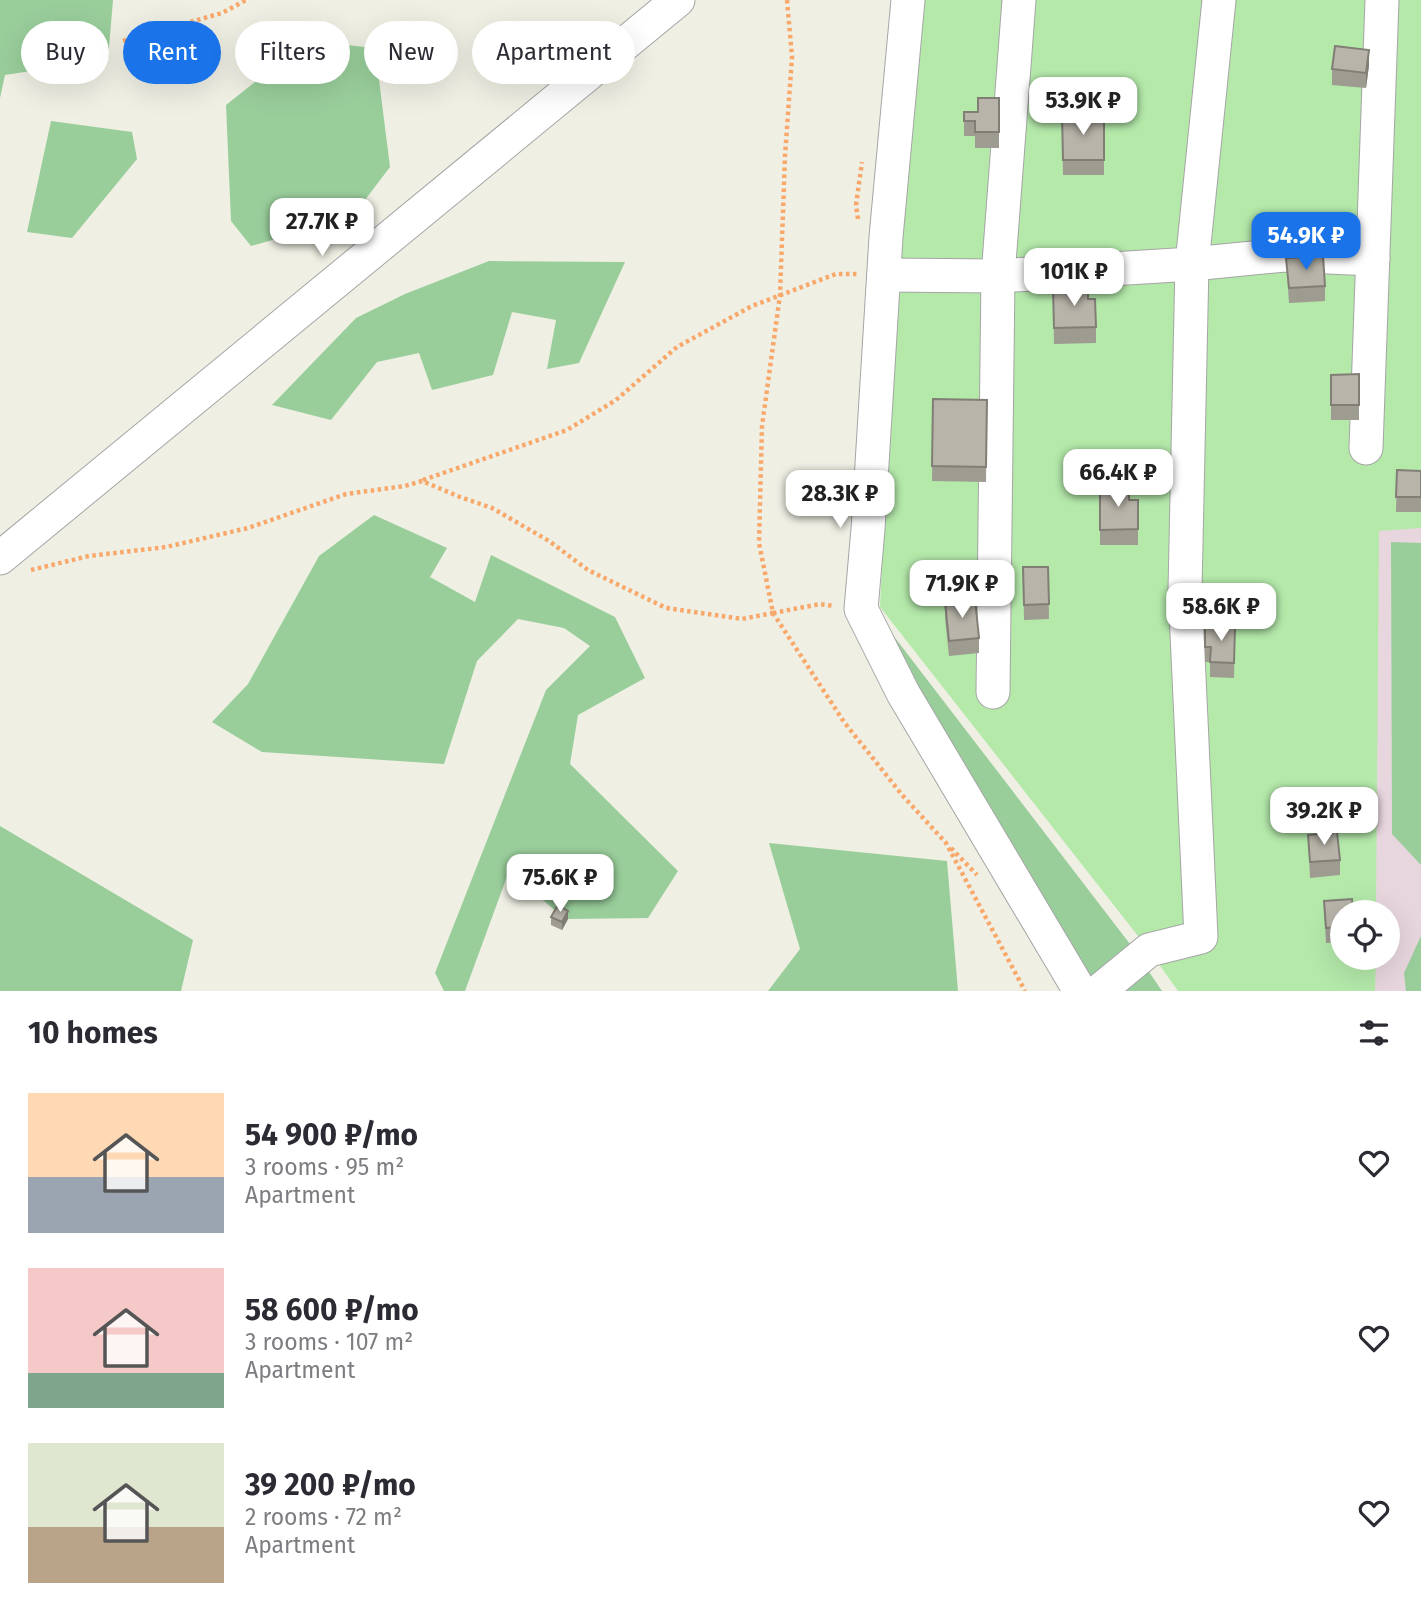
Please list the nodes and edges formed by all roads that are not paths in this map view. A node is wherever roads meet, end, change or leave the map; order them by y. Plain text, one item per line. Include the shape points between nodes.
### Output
1 (678, 0) edge
2 (908, 0) edge
3 (1019, 0) edge
4 (1219, 0) edge
5 (1382, 0) edge
6 (1373, 258) junction
7 (1192, 264) junction
8 (884, 275) junction
9 (998, 276) junction
10 (1366, 448) dead end
11 (11, 565) edge
12 (993, 692) dead end
13 (1080, 991) edge
14 (1099, 991) edge

1 - 11 street
2 - 8 street
3 - 9 street
4 - 7 street
5 - 6 street
6 - 7 street via 1284,255
6 - 10 street
7 - 9 street
7 - 14 street via 1185,590 1201,937 1149,950
8 - 9 street
8 - 13 street via 861,610 903,693
9 - 12 street

